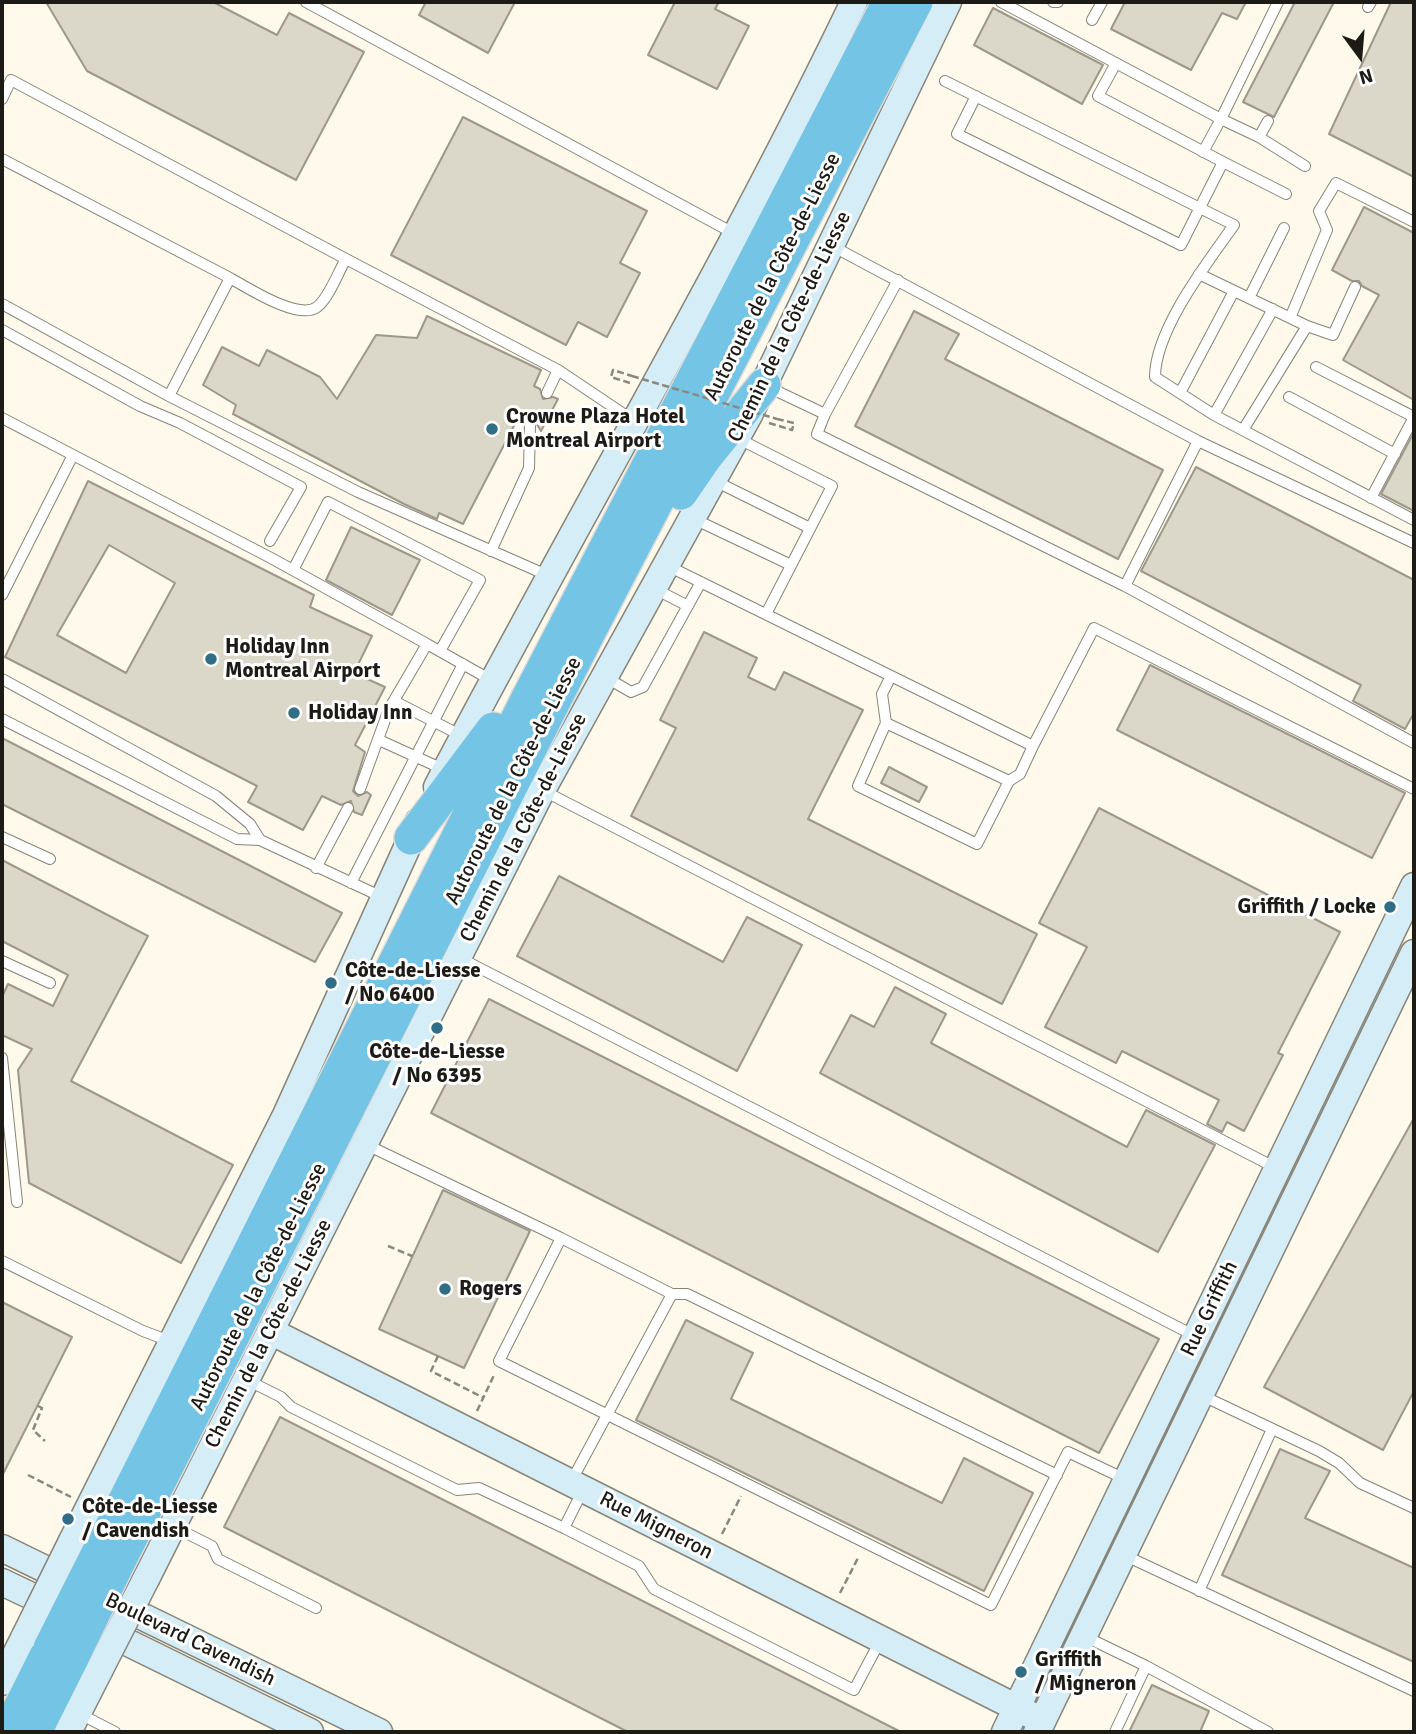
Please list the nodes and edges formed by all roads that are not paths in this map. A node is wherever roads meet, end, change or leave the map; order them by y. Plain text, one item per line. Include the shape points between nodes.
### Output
1 (306, 2) edge
2 (854, 2) edge
3 (889, 2) edge
4 (916, 2) edge
5 (948, 2) edge
6 (1001, 2) edge
7 (1102, 2) edge
8 (1278, 2) edge
9 (1092, 20) dead end
10 (1116, 63) junction
11 (946, 81) dead end
12 (976, 96) junction
13 (2, 99) edge
14 (1221, 119) junction
15 (1268, 121) dead end
16 (1259, 137) junction
17 (1203, 152) junction
18 (2, 159) edge
19 (1223, 162) junction
20 (1305, 166) dead end
21 (1286, 194) dead end
22 (1202, 209) junction
23 (1414, 222) edge
24 (1284, 229) dead end
25 (735, 234) junction
26 (830, 245) junction
27 (346, 259) junction
28 (1199, 274) junction
29 (230, 278) junction
30 (898, 280) junction
31 (1355, 287) dead end
32 (1234, 291) junction
33 (1249, 298) junction
34 (2, 304) edge
35 (1273, 309) junction
36 (1290, 318) junction
37 (1307, 326) junction
38 (2, 330) edge
39 (1316, 367) dead end
40 (558, 370) junction
41 (764, 385) junction
42 (547, 393) dead end
43 (1180, 393) junction
44 (169, 396) junction
45 (1289, 397) dead end
46 (825, 414) junction
47 (1214, 415) junction
48 (2, 418) edge
49 (635, 422) junction
50 (530, 425) dead end
51 (1243, 430) junction
52 (737, 438) junction
53 (1198, 441) junction
54 (1395, 454) junction
55 (73, 455) junction
56 (715, 481) junction
57 (1371, 498) junction
58 (694, 519) junction
59 (1414, 520) edge
60 (810, 527) junction
61 (270, 541) dead end
62 (1414, 543) edge
63 (491, 551) junction
64 (791, 565) junction
65 (668, 566) junction
66 (293, 569) junction
67 (549, 576) junction
68 (701, 582) junction
69 (1125, 586) junction
70 (655, 589) junction
71 (2, 595) edge
72 (688, 606) junction
73 (766, 614) junction
74 (583, 617) junction
75 (427, 644) junction
76 (440, 651) junction
77 (463, 664) junction
78 (604, 676) junction
79 (891, 676) junction
80 (2, 679) edge
81 (491, 680) junction
82 (394, 701) junction
83 (2, 719) edge
84 (433, 722) junction
85 (886, 723) junction
86 (462, 736) junction
87 (1413, 739) edge
88 (379, 740) junction
89 (1033, 746) junction
90 (416, 757) junction
91 (445, 770) junction
92 (1009, 781) junction
93 (360, 789) dead end
94 (1414, 789) edge
95 (542, 790) junction
96 (348, 808) dead end
97 (2, 837) edge
98 (411, 838) junction
99 (260, 840) junction
100 (50, 859) dead end
101 (316, 868) junction
102 (351, 883) junction
103 (1414, 886) edge
104 (385, 899) junction
105 (1414, 953) edge
106 (457, 957) junction
107 (2, 961) edge
108 (50, 983) dead end
109 (2, 1058) edge
110 (364, 1143) junction
111 (1278, 1169) junction
112 (17, 1202) dead end
113 (561, 1238) junction
114 (2, 1261) edge
115 (672, 1294) junction
116 (270, 1331) junction
117 (1196, 1337) junction
118 (172, 1343) junction
119 (246, 1380) junction
120 (1200, 1395) junction
121 (609, 1415) junction
122 (1272, 1429) junction
123 (1057, 1475) junction
124 (1127, 1480) junction
125 (577, 1486) junction
126 (1414, 1508) edge
127 (172, 1526) junction
128 (564, 1528) junction
129 (2, 1548) edge
130 (1123, 1555) junction
131 (109, 1559) junction
132 (2, 1582) edge
133 (1199, 1591) junction
134 (316, 1608) dead end
135 (1084, 1636) junction
136 (881, 1639) junction
137 (61, 1653) junction
138 (1146, 1666) junction
139 (2, 1682) edge
140 (1414, 1691) edge
141 (1017, 1708) junction
142 (73, 1723) edge
143 (1039, 1730) edge
144 (8, 1732) edge
145 (35, 1732) edge
146 (115, 1732) edge
147 (310, 1732) edge
148 (379, 1732) edge
149 (1005, 1732) edge
150 (1115, 1732) edge
151 (1268, 1732) edge

1 - 25 lane
2 - 25 main road, Chemin de la Côte-de-Liesse
3 - 74 highway, Autoroute de la Côte-de-Liesse
4 - 74 highway, Autoroute de la Côte-de-Liesse
5 - 26 main road, Chemin de la Côte-de-Liesse
6 - 10 lane
7 - 9 lane
8 - 14 lane
10 - 14 lane
10 - 17 lane via 1098,96
11 - 12 lane
12 - 22 lane
12 - 22 lane via 957,134 1181,245
13 - 27 lane via 11,80
14 - 16 lane
14 - 17 lane
15 - 16 lane
16 - 20 lane
17 - 19 lane
18 - 29 lane
19 - 21 lane
19 - 22 lane
22 - 28 lane via 1234,225
23 - 36 lane via 1336,183 1320,211 1327,230
24 - 33 lane
25 - 49 main road, Chemin de la Côte-de-Liesse
26 - 30 lane
26 - 41 main road, Chemin de la Côte-de-Liesse
27 - 29 lane via 318,307 306,312 281,305
27 - 40 lane
28 - 32 lane
28 - 43 lane via 1155,359 1155,377
29 - 44 lane
30 - 46 lane
30 - 53 lane
31 - 37 lane via 1333,335
32 - 33 lane
32 - 43 lane
33 - 35 lane
34 - 44 lane
35 - 36 lane
35 - 47 lane
36 - 37 lane
37 - 51 lane
38 - 61 lane via 301,487
39 - 54 lane via 1414,417
40 - 42 lane
40 - 49 lane
41 - 46 lane
41 - 52 main road, Chemin de la Côte-de-Liesse
41 - 74 highway
43 - 47 lane
44 - 63 lane via 358,492
45 - 54 lane
46 - 69 lane via 817,434
47 - 51 lane
48 - 55 lane
49 - 67 main road, Chemin de la Côte-de-Liesse
50 - 63 lane via 530,468
51 - 57 lane
52 - 56 main road, Chemin de la Côte-de-Liesse
52 - 60 lane via 832,486
53 - 62 lane
53 - 69 lane
54 - 57 lane
55 - 66 lane
55 - 71 lane
56 - 58 main road, Chemin de la Côte-de-Liesse
56 - 60 lane
57 - 59 lane
58 - 64 lane
58 - 65 main road, Chemin de la Côte-de-Liesse
60 - 64 lane
63 - 67 lane
64 - 73 lane
65 - 68 lane
65 - 70 main road, Chemin de la Côte-de-Liesse
66 - 75 lane
66 - 76 lane via 328,502 480,580
67 - 81 main road, Chemin de la Côte-de-Liesse
68 - 72 lane
68 - 73 lane
69 - 87 lane
70 - 72 lane
70 - 78 main road, Chemin de la Côte-de-Liesse
72 - 78 lane via 643,687 631,692
73 - 79 lane
74 - 98 highway
74 - 131 highway, Autoroute de la Côte-de-Liesse
75 - 76 lane
75 - 82 lane
76 - 77 lane
77 - 81 lane
77 - 84 lane
78 - 95 main road, Chemin de la Côte-de-Liesse
79 - 85 lane via 883,694
79 - 89 lane
80 - 99 lane via 216,796 250,824
81 - 86 main road, Chemin de la Côte-de-Liesse
82 - 84 lane
82 - 88 lane
83 - 99 lane via 237,839
84 - 86 lane
84 - 90 lane
85 - 92 lane
85 - 92 lane via 858,786 977,844
86 - 91 main road, Chemin de la Côte-de-Liesse
88 - 90 lane
88 - 93 lane
89 - 92 lane via 1020,774
89 - 94 lane via 1094,628
90 - 91 lane
90 - 102 lane
91 - 98 main road, Chemin de la Côte-de-Liesse
95 - 106 main road, Chemin de la Côte-de-Liesse
95 - 111 lane
96 - 101 lane
97 - 100 lane
98 - 104 main road, Chemin de la Côte-de-Liesse
99 - 101 lane
101 - 102 lane
102 - 104 lane
103 - 111 main road, Rue Griffith
104 - 118 main road, Chemin de la Côte-de-Liesse via 286,1115
105 - 120 main road, Rue Griffith
106 - 110 main road, Chemin de la Côte-de-Liesse
106 - 117 lane
107 - 108 lane
109 - 112 lane
110 - 113 lane
110 - 116 main road, Chemin de la Côte-de-Liesse
111 - 117 main road, Rue Griffith
113 - 115 lane
113 - 121 lane via 499,1361
114 - 118 lane
115 - 121 lane
115 - 123 lane via 687,1294
116 - 119 main road, Chemin de la Côte-de-Liesse
116 - 125 main road, Rue Migneron
117 - 124 main road, Rue Griffith
118 - 131 main road, Chemin de la Côte-de-Liesse
119 - 127 main road, Chemin de la Côte-de-Liesse
119 - 128 lane via 281,1397 291,1408 457,1490 479,1488
120 - 122 lane
120 - 130 main road, Rue Griffith
121 - 123 lane via 991,1605
121 - 125 lane
122 - 126 lane via 1339,1463 1360,1483
122 - 133 lane
123 - 124 lane via 1068,1452
124 - 141 main road, Rue Griffith
125 - 128 lane
125 - 136 main road, Rue Migneron
127 - 131 main road, Chemin de la Côte-de-Liesse
127 - 134 lane via 212,1546 218,1559
128 - 136 lane via 639,1566 654,1590 854,1690
129 - 148 main road, Boulevard Cavendish
130 - 133 lane
130 - 135 main road, Rue Griffith
131 - 137 highway, Chemin de la Côte-de-Liesse, bridge
131 - 137 main road, Chemin de la Côte-de-Liesse, bridge
132 - 147 main road, Boulevard Cavendish
133 - 140 lane
135 - 138 lane
135 - 143 main road, Rue Griffith
136 - 141 main road, Rue Migneron
137 - 139 main road, Chemin de la Côte-de-Liesse
137 - 142 main road, Chemin de la Côte-de-Liesse
137 - 144 highway, Chemin de la Côte-de-Liesse
137 - 145 highway, Chemin de la Côte-de-Liesse
138 - 150 lane
138 - 151 lane
141 - 143 main road, Rue Migneron
141 - 149 main road, Rue Griffith
142 - 146 lane

